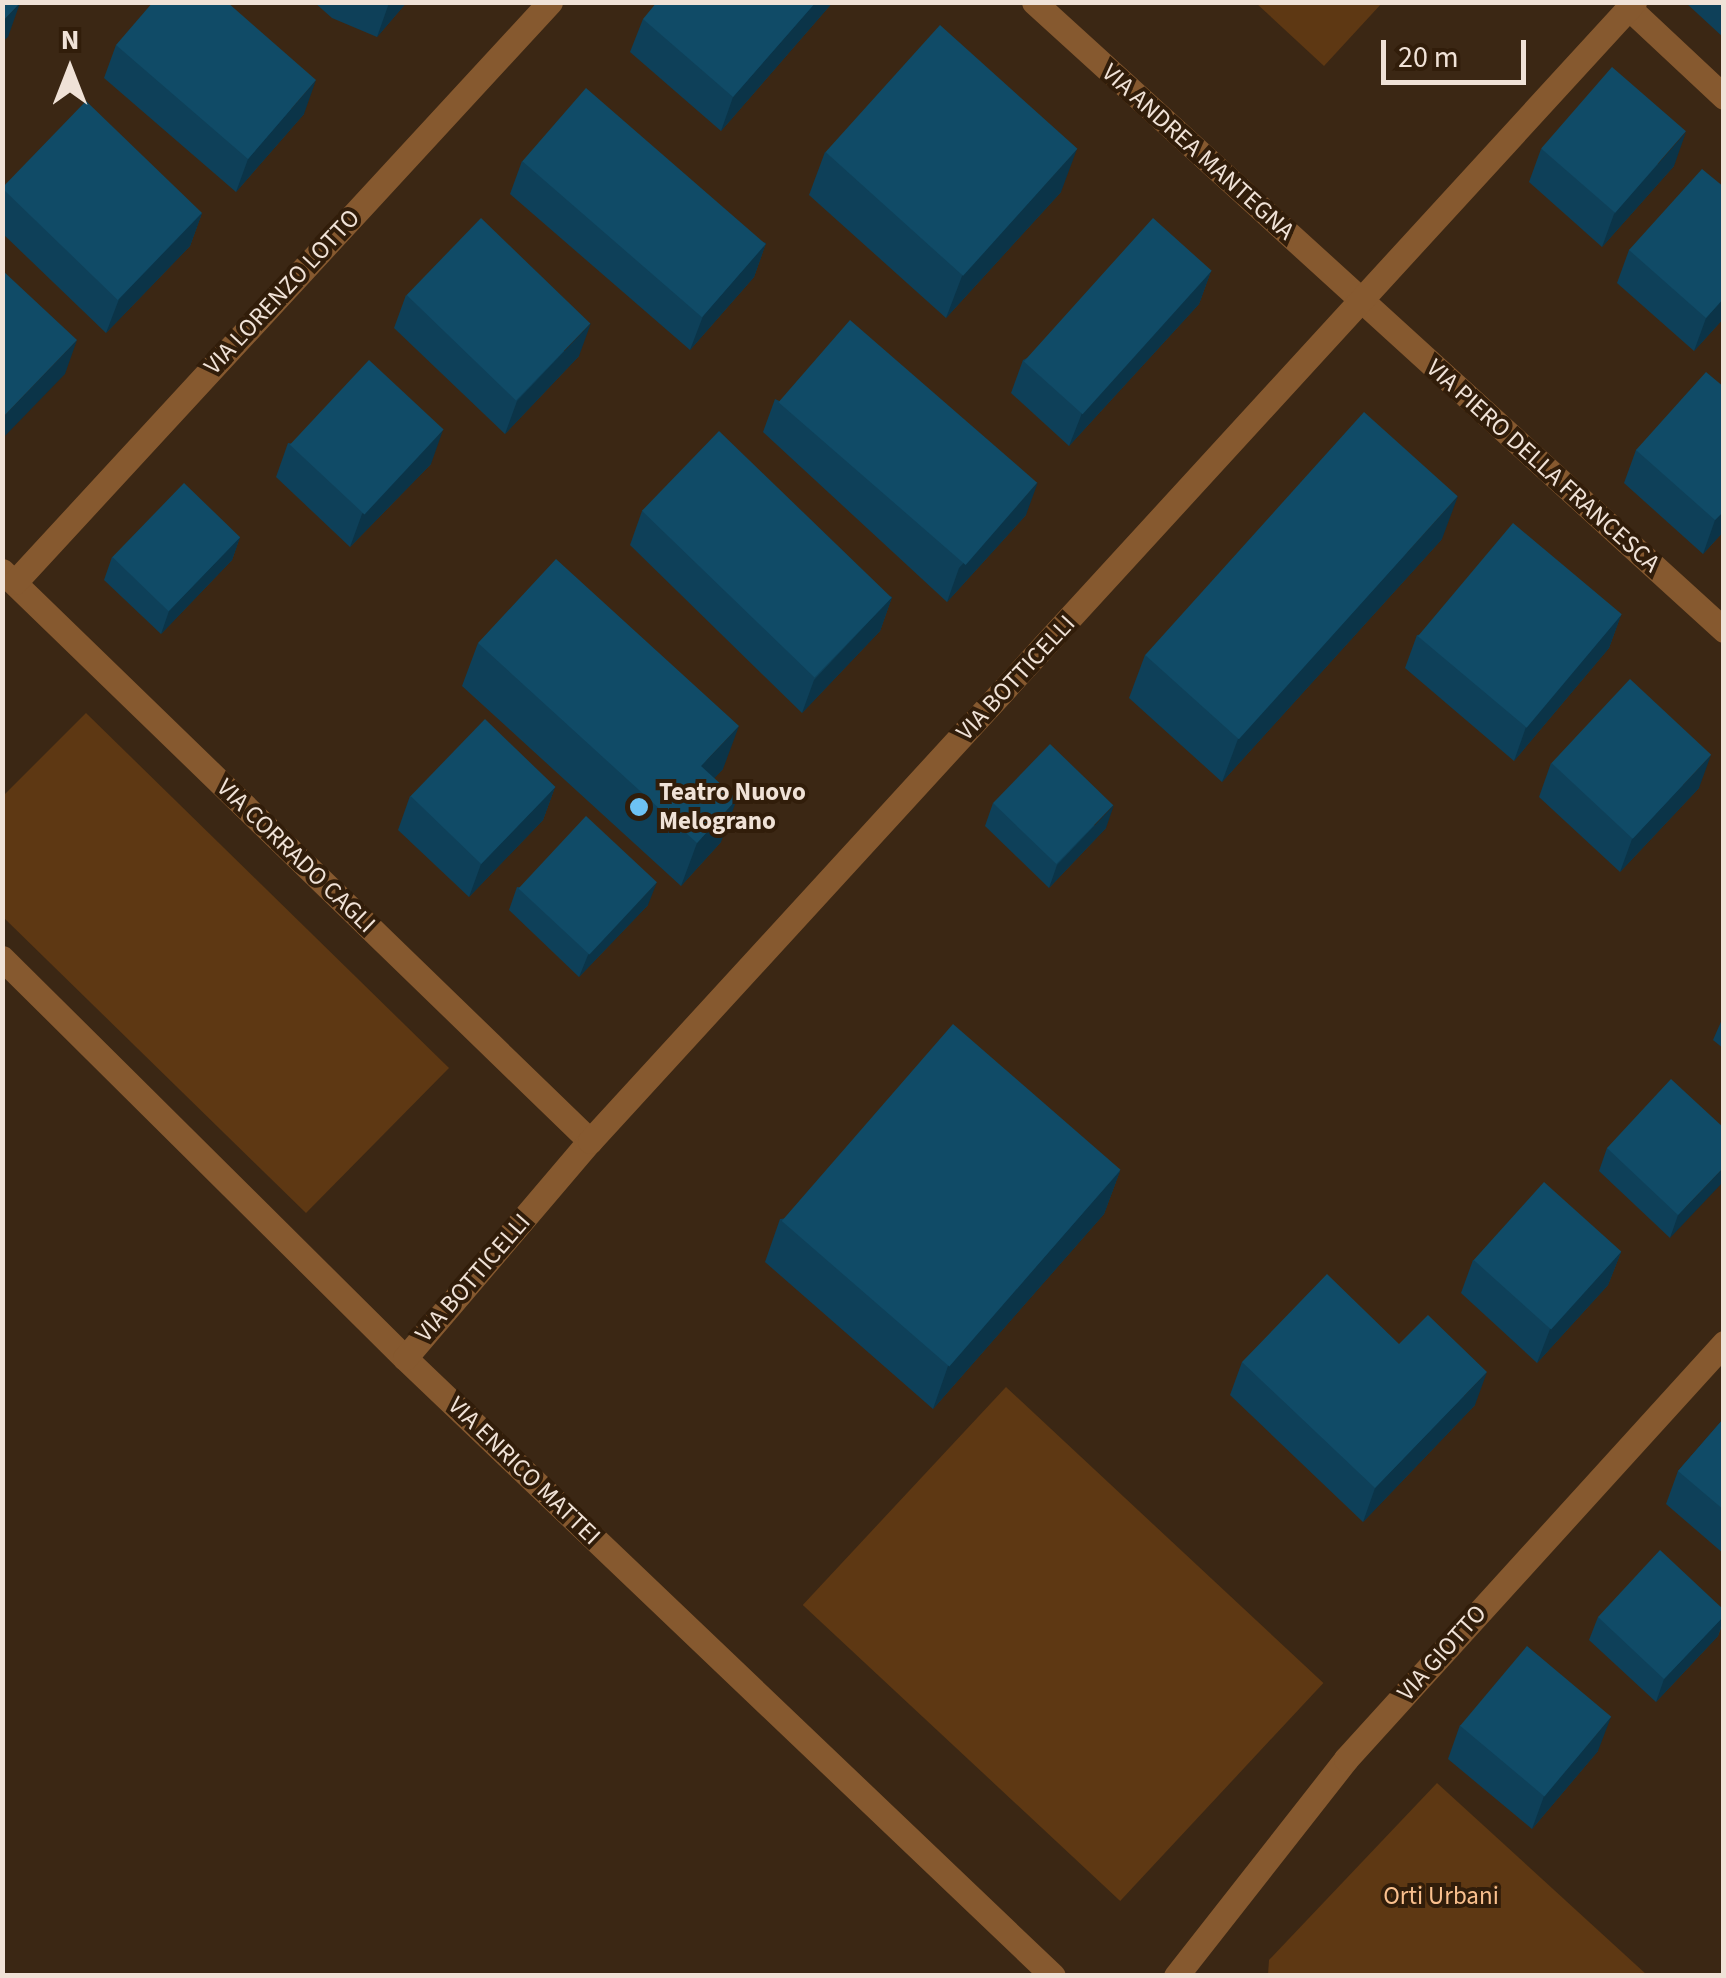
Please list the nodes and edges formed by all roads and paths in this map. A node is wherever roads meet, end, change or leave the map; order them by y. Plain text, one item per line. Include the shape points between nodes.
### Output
1 (550, 2) edge
2 (1034, 2) edge
3 (1632, 5) edge
4 (1724, 96) edge
5 (1362, 302) junction
6 (8, 576) edge
7 (1724, 630) edge
8 (2, 958) edge
9 (590, 1141) junction
10 (1724, 1343) edge
11 (404, 1358) junction
12 (1054, 1976) edge
13 (1176, 1976) edge

1 - 6 street, VIA LORENZO LOTTO
2 - 5 street, VIA ANDREA MANTEGNA
3 - 4 street
3 - 5 street, VIA BOTTICELLI
5 - 7 street, VIA PIERO DELLA FRANCESCA
5 - 9 street, VIA BOTTICELLI
6 - 9 street, VIA CORRADO CAGLI
8 - 11 street, VIA ENRICO MATTEI
9 - 11 street, VIA BOTTICELLI
10 - 13 street, VIA GIOTTO via 1346,1758
11 - 12 street, VIA ENRICO MATTEI

